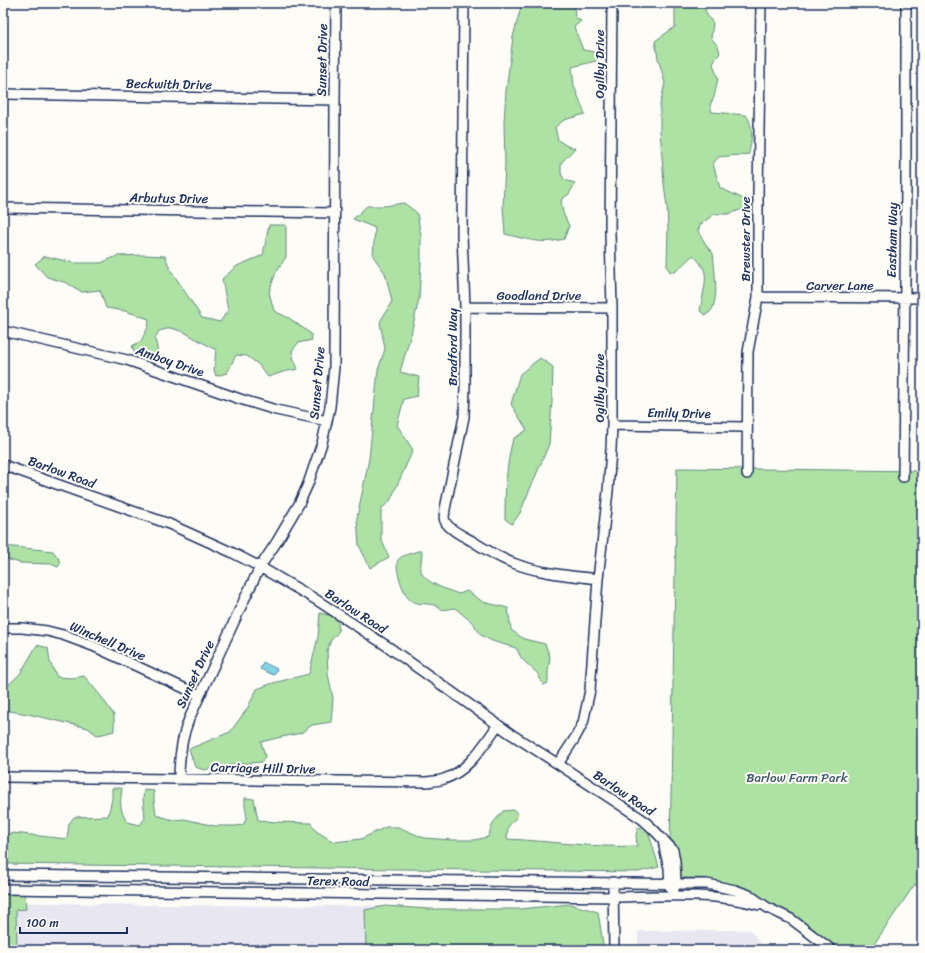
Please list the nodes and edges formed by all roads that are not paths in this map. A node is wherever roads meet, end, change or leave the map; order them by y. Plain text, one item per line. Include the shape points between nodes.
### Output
1 (336, 3) edge
2 (464, 3) edge
3 (612, 3) edge
4 (761, 3) edge
5 (906, 3) edge
6 (3, 94) edge
7 (335, 100) junction
8 (3, 208) edge
9 (334, 213) junction
10 (758, 297) junction
11 (904, 298) junction
12 (922, 298) edge
13 (465, 307) junction
14 (612, 308) junction
15 (3, 331) edge
16 (327, 421) junction
17 (612, 425) junction
18 (746, 427) junction
19 (3, 465) edge
20 (747, 474) dead end
21 (904, 477) dead end
22 (260, 567) junction
23 (598, 579) junction
24 (3, 628) edge
25 (199, 695) junction
26 (498, 725) junction
27 (558, 764) junction
28 (3, 777) edge
29 (179, 780) junction
30 (3, 875) edge
31 (29, 875) junction
32 (162, 877) junction
33 (613, 882) junction
34 (673, 883) junction
35 (3, 889) edge
36 (29, 890) junction
37 (162, 891) junction
38 (672, 896) junction
39 (614, 897) junction
40 (768, 908) junction
41 (614, 950) edge
42 (832, 950) edge

1 - 7 street, Sunset Drive
2 - 13 street, Bradford Way via 462,235
3 - 14 street, Ogilby Drive
4 - 10 street, Brewster Drive
5 - 11 street, Eastham Way
6 - 7 street, Beckwith Drive
7 - 9 street, Sunset Drive
8 - 9 street, Arbutus Drive
9 - 16 street, Sunset Drive via 334,367
10 - 11 street, Carver Lane
10 - 18 street, Brewster Drive via 748,352
11 - 12 street, Carver Lane
11 - 21 street, Eastham Way
13 - 14 street, Goodland Drive
13 - 23 street, Bradford Way via 464,417 445,509 445,522 461,535 513,563 565,575
14 - 17 street, Ogilby Drive
15 - 16 street, Amboy Drive via 127,360 276,410
16 - 22 street, Sunset Drive via 320,451 299,504
17 - 18 street, Emily Drive
17 - 23 street, Ogilby Drive
18 - 20 street, Brewster Drive
19 - 22 street, Barlow Road via 169,524
22 - 25 street, Sunset Drive
22 - 26 street, Barlow Road via 387,646
23 - 27 street, Ogilby Drive via 590,690 583,723
24 - 25 street, Winchell Drive via 63,634
25 - 29 street, Sunset Drive via 183,733
26 - 27 street, Barlow Road
26 - 29 street, Carriage Hill Drive via 470,762 453,775 431,782
27 - 34 street, Barlow Road via 652,828 673,850
28 - 29 street, Carriage Hill Drive
30 - 31 street, Terex Road
31 - 32 street, Terex Road
31 - 36 street
32 - 33 street, Terex Road
32 - 37 street
33 - 34 street, Terex Road
33 - 39 street
34 - 38 street, Barlow Road
34 - 40 street via 707,884 735,890 749,895
35 - 36 street, Terex Road
36 - 37 street, Terex Road
37 - 39 street, Terex Road
38 - 39 street, Terex Road
38 - 40 street via 739,900
39 - 41 street
40 - 42 street via 791,919

